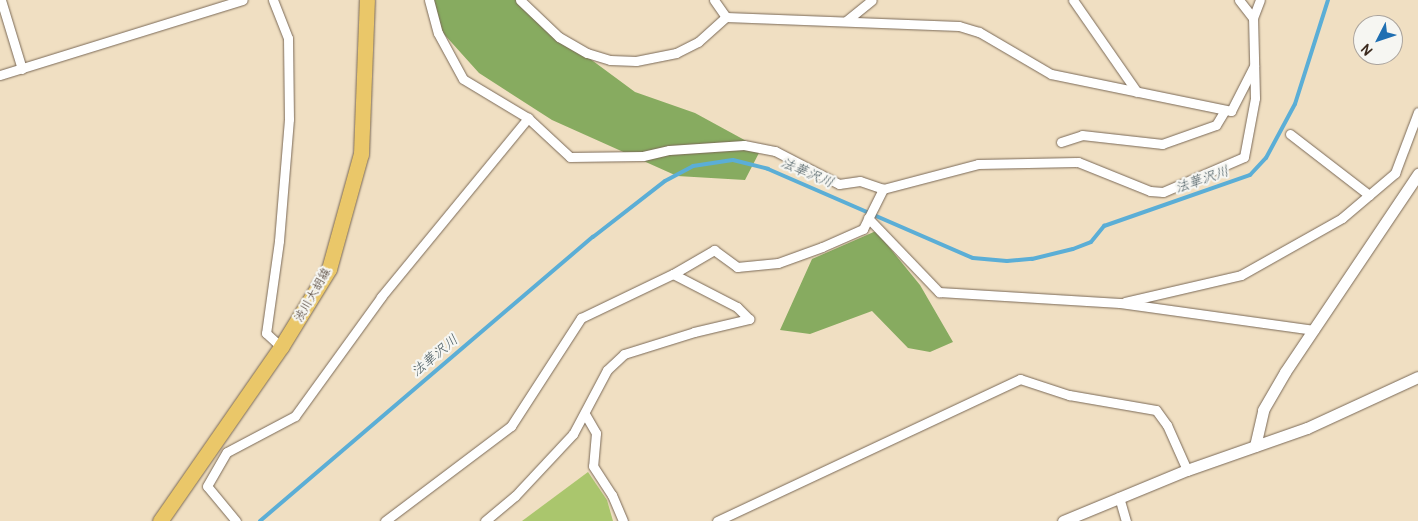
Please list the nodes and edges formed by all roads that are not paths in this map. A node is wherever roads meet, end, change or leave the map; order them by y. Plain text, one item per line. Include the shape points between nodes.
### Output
1 (1, 0) edge
2 (243, 0) edge
3 (273, 0) edge
4 (367, 0) edge
5 (429, 0) edge
6 (520, 0) edge
7 (714, 0) edge
8 (872, 0) edge
9 (1073, 0) edge
10 (1239, 0) edge
11 (1260, 0) edge
12 (726, 17) junction
13 (1253, 18) junction
14 (846, 21) junction
15 (1255, 64) junction
16 (22, 69) junction
17 (0, 75) edge
18 (1137, 92) junction
19 (1225, 110) junction
20 (1418, 112) edge
21 (528, 118) junction
22 (1290, 134) dead end
23 (1061, 142) dead end
24 (1418, 174) edge
25 (883, 189) junction
26 (1369, 195) junction
27 (868, 218) junction
28 (673, 274) junction
29 (1120, 303) junction
30 (1314, 330) junction
31 (281, 347) junction
32 (1418, 377) edge
33 (585, 414) junction
34 (1255, 446) junction
35 (221, 447) junction
36 (1187, 470) junction
37 (1119, 497) junction
38 (160, 521) edge
39 (236, 521) edge
40 (386, 521) edge
41 (485, 521) edge
42 (623, 521) edge
43 (717, 521) edge
44 (1063, 521) edge
45 (1126, 521) edge

1 - 16 street
2 - 16 street
3 - 31 street via 288,38 289,119 279,241 266,333
4 - 31 main road, 渋川大胡線 via 361,154 329,269
5 - 21 street via 438,33 463,80
6 - 12 street via 559,37 610,60 636,61 676,52 698,42
7 - 12 street
8 - 14 street
9 - 18 street
10 - 13 street
11 - 13 street
12 - 14 street
13 - 15 street
14 - 18 street via 959,26 979,32 1051,74
15 - 19 street via 1231,111
15 - 25 street via 1255,98 1244,157 1163,192 1150,191 1078,162 978,164
16 - 17 street
18 - 19 street
19 - 23 street via 1216,125 1162,144 1082,135
20 - 26 street via 1395,173
21 - 25 street via 570,157 643,156 670,150 744,145 775,151 839,184 860,181
21 - 35 street via 387,289 295,416
22 - 26 street
24 - 30 street
25 - 27 street
26 - 29 street via 1342,218 1241,275
27 - 28 street via 863,229 778,263 737,267 714,250
27 - 29 street via 939,292
28 - 33 street via 738,308 749,320 694,332 624,354 607,370
28 - 40 street via 581,318 511,426
29 - 30 street
30 - 34 street via 1263,410
31 - 35 main road, 渋川大胡線
32 - 34 street via 1307,428
33 - 41 street via 573,434 521,489
33 - 42 street via 596,434 593,466 612,495
34 - 36 street
35 - 38 main road, 渋川大胡線
35 - 39 street via 207,486
36 - 37 street
36 - 43 street via 1167,425 1156,410 1069,395 1020,379
37 - 44 street
37 - 45 street

